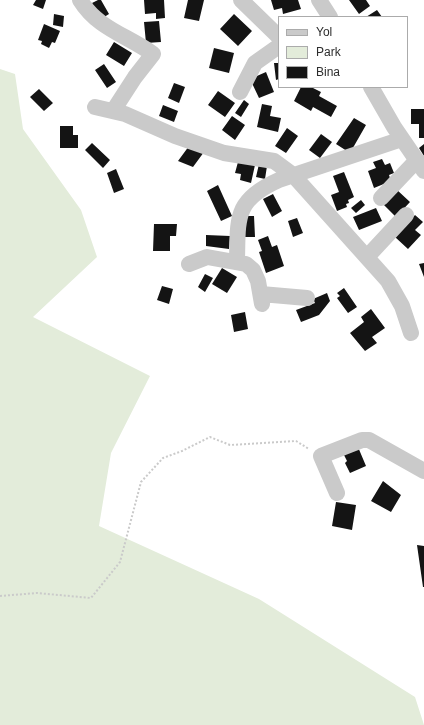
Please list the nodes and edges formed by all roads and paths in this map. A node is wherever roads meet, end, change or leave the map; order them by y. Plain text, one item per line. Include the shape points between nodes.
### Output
1 (80, 0) edge
2 (241, 0) edge
3 (319, 0) edge
4 (329, 16) edge
5 (278, 36) edge
6 (278, 47) edge
7 (372, 88) edge
8 (240, 92) dead end
9 (95, 107) dead end
10 (113, 111) junction
11 (402, 139) junction
12 (420, 166) edge
13 (294, 175) junction
14 (381, 198) dead end
15 (406, 215) dead end
16 (367, 257) junction
17 (237, 262) junction
18 (189, 264) dead end
19 (307, 298) dead end
20 (411, 333) dead end
21 (320, 456) junction
22 (424, 470) edge
23 (337, 494) dead end
24 (0, 596) edge

1 - 10 street via 99,23 133,40 153,54
2 - 5 street
3 - 4 street
6 - 8 street via 255,63
7 - 11 street
9 - 10 street
10 - 13 street via 132,116 175,136 224,153 274,161
11 - 12 street
11 - 13 street
12 - 14 street
13 - 16 street
13 - 17 street via 264,188 244,206 238,218
15 - 16 street
16 - 20 street via 393,288
17 - 18 street via 208,257
17 - 19 street via 251,268 261,299
21 - 22 street via 366,439
21 - 23 street
21 - 24 path via 296,441 230,445 210,437 200,441 162,458 141,482 120,562 91,598 37,594

